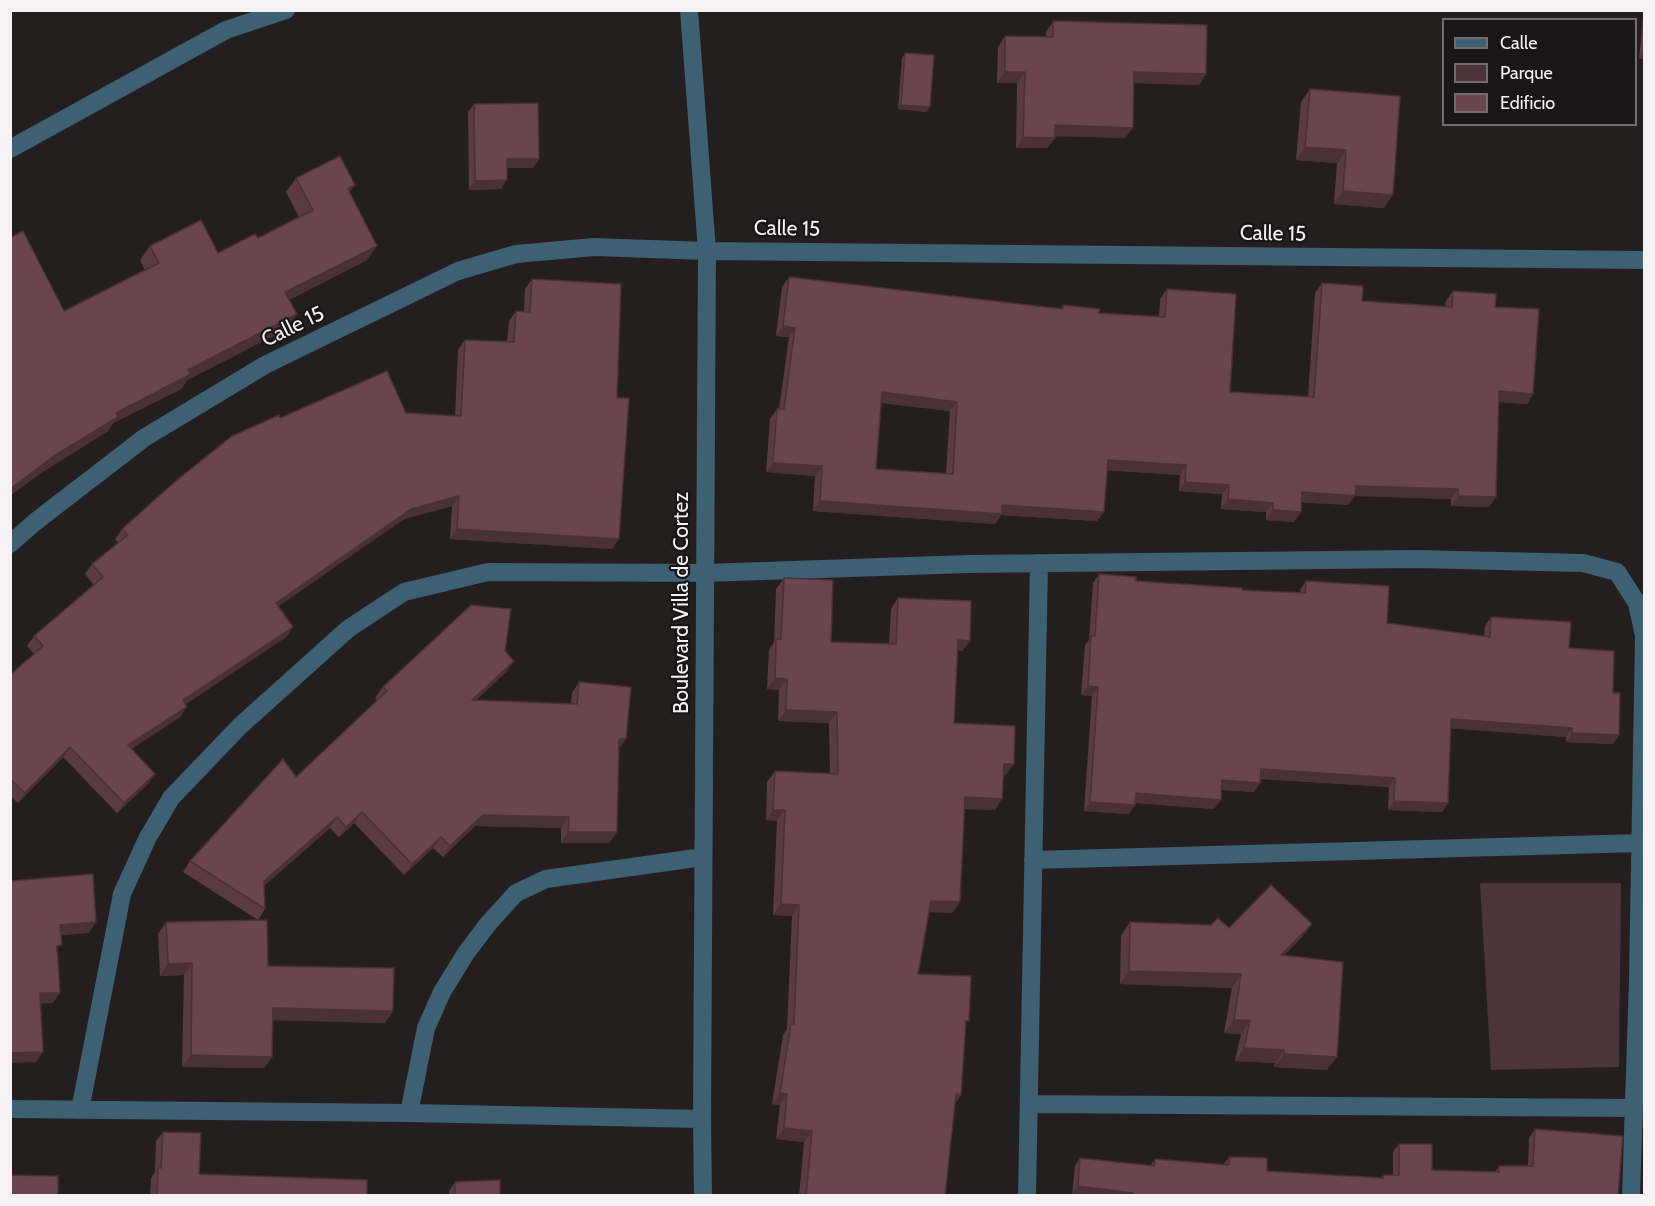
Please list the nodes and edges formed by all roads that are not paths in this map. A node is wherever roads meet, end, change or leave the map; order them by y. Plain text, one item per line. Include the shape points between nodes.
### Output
1 (286, 10) edge
2 (689, 10) edge
3 (10, 149) edge
4 (707, 251) junction
5 (1644, 260) edge
6 (10, 544) edge
7 (1038, 563) junction
8 (705, 573) junction
9 (1640, 843) junction
10 (703, 857) junction
11 (1033, 860) junction
12 (1641, 979) edge
13 (1029, 1104) junction
14 (1633, 1108) junction
15 (10, 1109) edge
16 (80, 1110) junction
17 (409, 1113) junction
18 (702, 1119) junction
19 (703, 1196) edge
20 (1027, 1196) edge
21 (1631, 1196) edge

1 - 3 street via 226,30
2 - 4 street, Boulevard Villa de Cortez
4 - 5 street, Calle 15
4 - 6 street, Calle 15 via 594,247 516,254 458,271 266,365 144,438
4 - 8 street, Boulevard Villa de Cortez
7 - 8 street
7 - 9 street via 1417,559 1584,562 1617,572 1637,603 1644,636
7 - 11 street
8 - 10 street, Boulevard Villa de Cortez
8 - 16 street via 488,572 404,592 348,628 240,726 171,798 147,839 122,894
9 - 11 street
9 - 12 street
10 - 17 street via 546,879 516,892 466,953 442,992 426,1028
10 - 18 street, Boulevard Villa de Cortez
11 - 13 street
12 - 14 street
13 - 14 street
13 - 20 street
14 - 21 street
15 - 16 street
16 - 17 street
17 - 18 street
18 - 19 street, Boulevard Villa de Cortez

